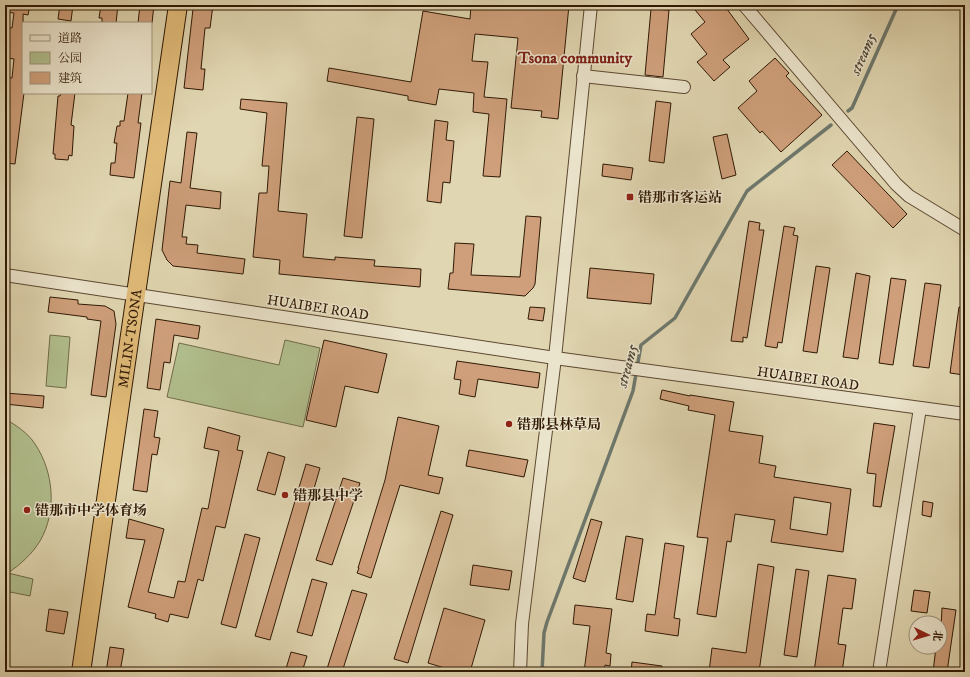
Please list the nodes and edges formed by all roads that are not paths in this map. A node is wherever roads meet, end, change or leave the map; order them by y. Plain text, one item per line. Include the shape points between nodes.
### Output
1 (178, 5) edge
2 (591, 5) edge
3 (744, 5) edge
4 (583, 76) junction
5 (684, 87) dead end
6 (965, 230) edge
7 (5, 275) edge
8 (137, 295) junction
9 (555, 358) junction
10 (920, 408) junction
11 (965, 414) edge
12 (81, 672) edge
13 (520, 672) edge
14 (879, 672) edge

1 - 8 highway, MILIN-TSONA
2 - 4 street
3 - 6 street via 896,184 909,196
4 - 5 street
4 - 9 street
7 - 8 street, HUAIBEI ROAD
8 - 9 street, HUAIBEI ROAD
8 - 12 highway, MILIN-TSONA
9 - 10 street, HUAIBEI ROAD
9 - 13 street via 522,624
10 - 11 street, HUAIBEI ROAD
10 - 14 street

